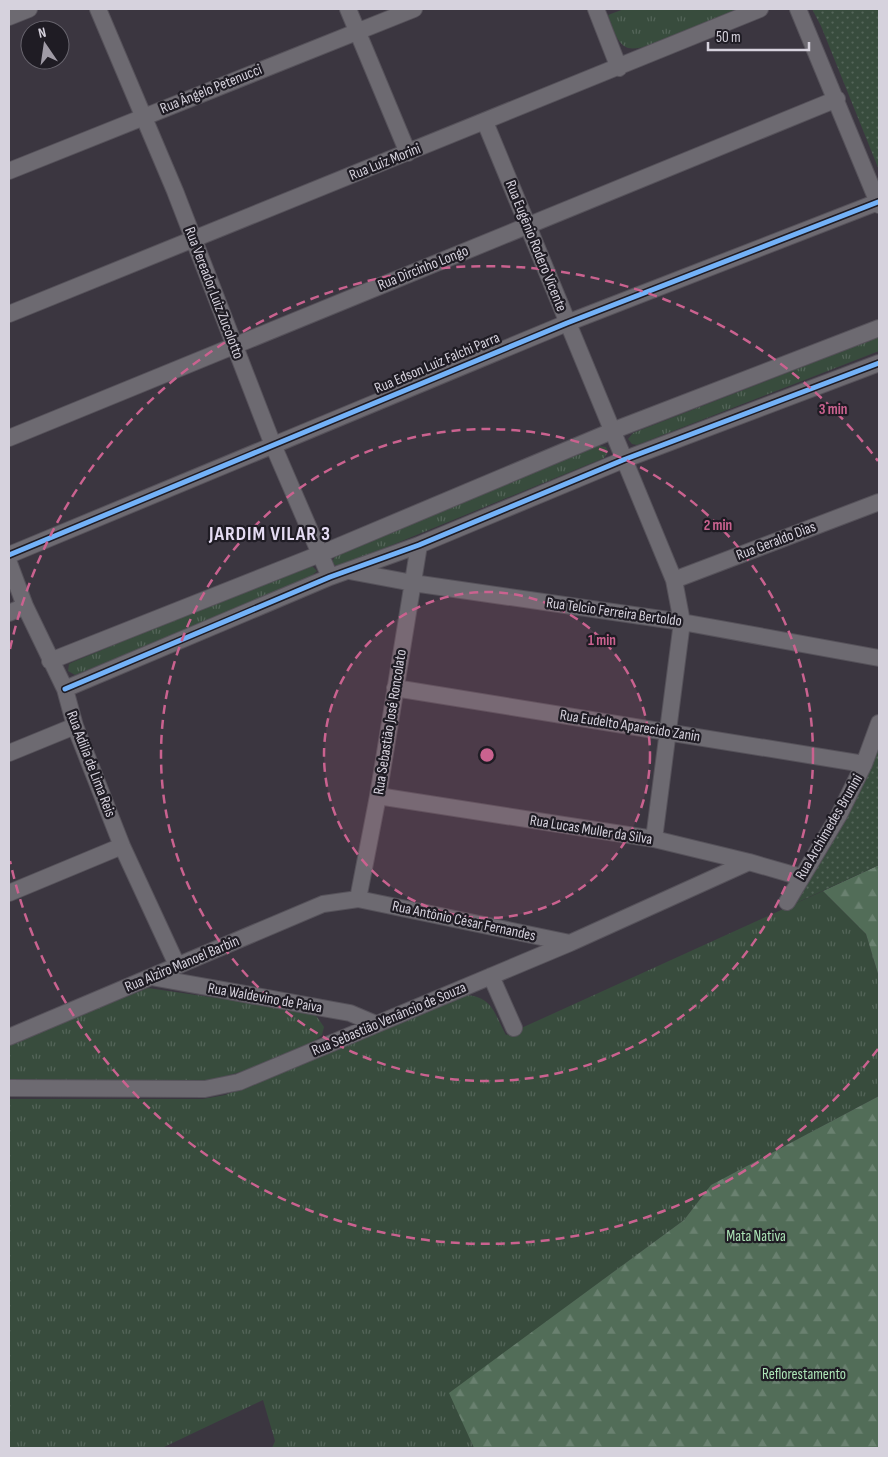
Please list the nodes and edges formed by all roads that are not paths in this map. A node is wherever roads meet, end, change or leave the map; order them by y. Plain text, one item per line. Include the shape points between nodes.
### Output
1 (29, 9) edge
2 (98, 9) edge
3 (348, 9) edge
4 (414, 9) edge
5 (596, 9) edge
6 (760, 9) edge
7 (798, 9) edge
8 (9, 17) edge
9 (356, 32) junction
10 (619, 68) junction
11 (837, 99) junction
12 (143, 116) junction
13 (485, 122) junction
14 (408, 153) junction
15 (9, 171) edge
16 (879, 204) edge
17 (527, 225) junction
18 (194, 240) junction
19 (9, 314) edge
20 (567, 323) junction
21 (879, 328) edge
22 (234, 344) junction
23 (879, 363) edge
24 (612, 432) junction
25 (9, 438) edge
26 (273, 445) junction
27 (623, 460) junction
28 (879, 502) edge
29 (419, 545) junction
30 (320, 554) junction
31 (9, 555) edge
32 (9, 563) edge
33 (349, 570) junction
34 (330, 577) junction
35 (674, 580) junction
36 (413, 583) junction
37 (25, 606) junction
38 (9, 613) edge
39 (682, 622) junction
40 (879, 658) edge
41 (50, 661) junction
42 (395, 688) junction
43 (64, 689) junction
44 (879, 723) edge
45 (75, 726) junction
46 (668, 732) junction
47 (9, 754) edge
48 (864, 764) junction
49 (378, 796) junction
50 (654, 839) junction
51 (122, 846) junction
52 (749, 862) junction
53 (801, 877) junction
54 (9, 893) edge
55 (358, 899) junction
56 (787, 902) dead end
57 (570, 943) junction
58 (177, 965) junction
59 (492, 976) junction
60 (151, 977) junction
61 (376, 1024) junction
62 (514, 1028) dead end
63 (9, 1037) edge
64 (9, 1088) edge

1 - 8 street
2 - 12 street, Rua Vereador Luiz Zucolotto
3 - 9 street
4 - 9 street, Rua Ângelo Petenucci
5 - 10 street
6 - 10 street, Rua Luiz Morini
7 - 11 street
9 - 12 street, Rua Ângelo Petenucci
9 - 14 street
10 - 13 street, Rua Luiz Morini
11 - 16 street
11 - 17 street, Rua Dircinho Longo
12 - 15 street, Rua Ângelo Petenucci
12 - 18 street, Rua Vereador Luiz Zucolotto
13 - 14 street, Rua Luiz Morini
13 - 17 street, Rua Eugênio Rodero Vicente
14 - 18 street, Rua Luiz Morini
16 - 20 street, Rua Edson Luiz Falchi Parra
17 - 20 street, Rua Eugênio Rodero Vicente
17 - 22 street, Rua Dircinho Longo
18 - 19 street, Rua Luiz Morini
18 - 22 street, Rua Vereador Luiz Zucolotto
20 - 24 street, Rua Eugênio Rodero Vicente
20 - 26 street, Rua Edson Luiz Falchi Parra
21 - 24 street
22 - 25 street, Rua Dircinho Longo
22 - 26 street, Rua Vereador Luiz Zucolotto
23 - 27 street
24 - 27 street, Rua Eugênio Rodero Vicente
24 - 30 street
26 - 30 street, Rua Vereador Luiz Zucolotto
26 - 31 street, Rua Edson Luiz Falchi Parra
27 - 29 street
27 - 35 street, Rua Eugênio Rodero Vicente
28 - 35 street, Rua Geraldo Dias
29 - 33 street
29 - 36 street, Rua Sebastião José Roncolato
30 - 34 street, Rua Vereador Luiz Zucolotto
30 - 41 street
32 - 37 street, Rua Adilia de Lima Reis
33 - 34 street
33 - 36 street, Rua Telcio Ferreira Bertoldo
34 - 43 street
35 - 39 street, Rua Eugênio Rodero Vicente
36 - 39 street, Rua Telcio Ferreira Bertoldo
36 - 42 street, Rua Sebastião José Roncolato
37 - 38 street
37 - 41 street, Rua Adilia de Lima Reis
39 - 40 street, Rua Telcio Ferreira Bertoldo
39 - 46 street, Rua Eugênio Rodero Vicente
41 - 43 street, Rua Adilia de Lima Reis
42 - 46 street, Rua Eudelto Aparecido Zanin
42 - 49 street, Rua Sebastião José Roncolato
43 - 45 street, Rua Adilia de Lima Reis
44 - 48 street, Rua Archimedes Brunini
45 - 47 street
45 - 51 street, Rua Adilia de Lima Reis
46 - 48 street, Rua Eudelto Aparecido Zanin
46 - 50 street, Rua Eugênio Rodero Vicente
48 - 53 street, Rua Archimedes Brunini via 839,814
49 - 50 street, Rua Lucas Muller da Silva
49 - 55 street, Rua Sebastião José Roncolato
50 - 52 street, Rua Lucas Muller da Silva
51 - 54 street
51 - 58 street, Rua Adilia de Lima Reis
52 - 53 street, Rua Lucas Muller da Silva
52 - 57 street, Rua Sebastião Venâncio de Souza
53 - 56 street, Rua Archimedes Brunini
55 - 57 street, Rua Antônio César Fernandes
55 - 58 street, Rua Alziro Manoel Barbin via 324,904
57 - 59 street, Rua Sebastião Venâncio de Souza
58 - 60 street, Rua Alziro Manoel Barbin
59 - 61 street, Rua Sebastião Venâncio de Souza
59 - 62 street
60 - 61 street, Rua Waldevino de Paiva via 350,1013
60 - 63 street, Rua Alziro Manoel Barbin
61 - 64 street, Rua Sebastião Venâncio de Souza via 239,1082 205,1089

